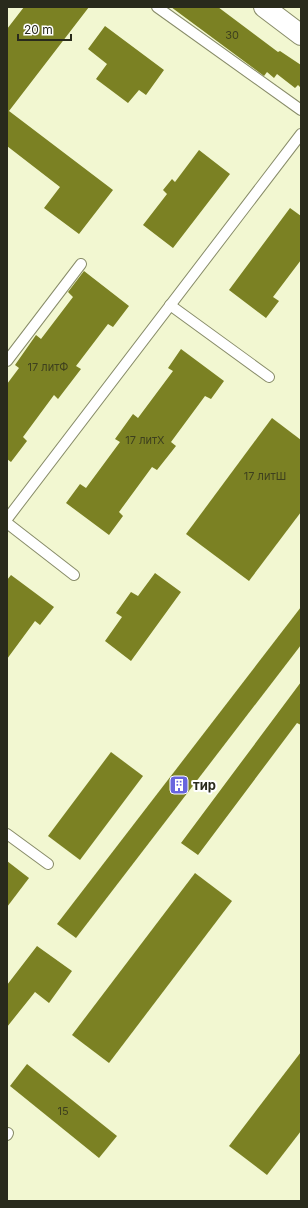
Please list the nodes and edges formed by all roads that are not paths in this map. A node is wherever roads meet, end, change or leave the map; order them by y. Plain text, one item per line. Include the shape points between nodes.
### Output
1 (157, 7) edge
2 (264, 7) edge
3 (301, 35) edge
4 (301, 110) edge
5 (301, 134) edge
6 (81, 264) dead end
7 (170, 304) junction
8 (7, 361) edge
9 (269, 377) dead end
10 (7, 519) edge
11 (7, 523) edge
12 (74, 575) dead end
13 (7, 834) edge
14 (48, 864) dead end

1 - 4 lane
2 - 3 street
5 - 7 lane
6 - 8 lane
7 - 9 lane
7 - 10 lane
11 - 12 lane
13 - 14 lane

